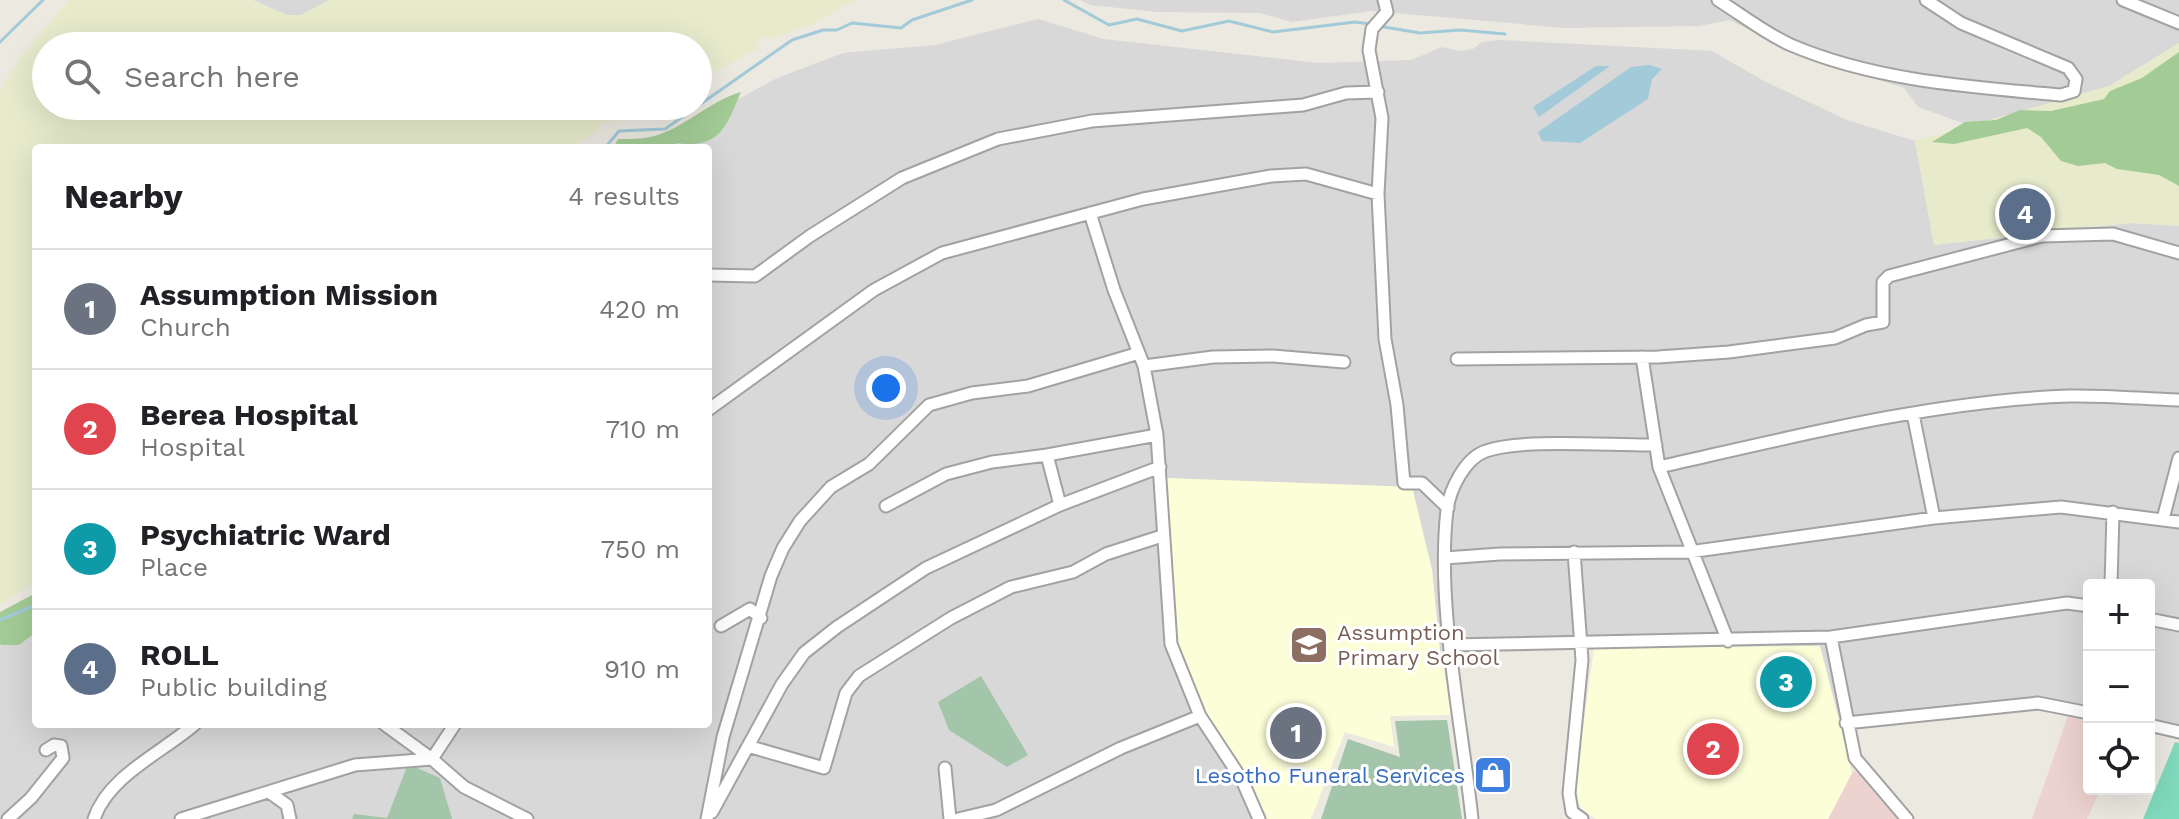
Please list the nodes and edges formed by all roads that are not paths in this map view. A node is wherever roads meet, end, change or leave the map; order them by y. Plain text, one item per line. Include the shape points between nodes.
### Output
1 (1384, 0) edge
2 (1718, 0) edge
3 (1926, 0) edge
4 (2123, 0) edge
5 (2179, 23) edge
6 (1378, 92) junction
7 (1378, 194) junction
8 (1090, 213) junction
9 (2179, 253) edge
10 (712, 275) edge
11 (1139, 353) junction
12 (1642, 357) junction
13 (1457, 359) dead end
14 (1344, 362) dead end
15 (1144, 366) junction
16 (2179, 400) edge
17 (712, 407) edge
18 (1913, 414) junction
19 (1157, 435) junction
20 (1656, 445) junction
21 (1047, 455) junction
22 (2179, 458) edge
23 (1160, 467) junction
24 (1659, 467) junction
25 (1060, 505) junction
26 (886, 506) dead end
27 (1448, 508) junction
28 (2113, 512) junction
29 (1934, 518) junction
30 (2163, 519) junction
31 (2179, 522) edge
32 (1162, 536) junction
33 (1574, 552) junction
34 (1689, 552) junction
35 (1445, 558) junction
36 (2111, 579) edge
37 (2083, 605) edge
38 (761, 618) junction
39 (2155, 620) edge
40 (2179, 625) edge
41 (721, 626) dead end
42 (1831, 637) junction
43 (1728, 641) junction
44 (1581, 642) junction
45 (1452, 645) junction
46 (2083, 712) edge
47 (1200, 716) junction
48 (1846, 723) junction
49 (2155, 726) edge
50 (190, 728) edge
51 (389, 728) edge
52 (452, 728) edge
53 (2179, 732) edge
54 (751, 747) junction
55 (46, 750) dead end
56 (432, 759) junction
57 (945, 768) dead end
58 (269, 792) junction
59 (8, 819) edge
60 (94, 819) edge
61 (181, 819) edge
62 (290, 819) edge
63 (527, 819) edge
64 (708, 819) edge
65 (950, 819) edge
66 (958, 819) edge
67 (1259, 819) edge
68 (1472, 819) edge
69 (1582, 819) edge
70 (1907, 819) edge

1 - 6 street via 1387,12 1372,29 1369,50
2 - 3 street via 1790,44 1878,73 2061,95 2074,91 2076,79 2068,68 1961,23
4 - 5 street
6 - 7 street via 1383,148
6 - 10 street via 1346,93 1303,105 1092,121 998,139 902,178 755,276
7 - 8 street via 1306,174 1271,176
7 - 27 street via 1385,339 1404,483 1422,483
8 - 11 street
8 - 17 street via 942,253 874,290
9 - 12 street via 2113,234 2042,236 1889,276 1883,282 1883,322 1835,338
11 - 15 street
11 - 38 street via 1028,386 929,405 869,464 831,487 800,521 783,548
12 - 13 street
12 - 20 street
14 - 15 street via 1228,356
15 - 19 street
16 - 18 street via 2069,396
18 - 24 street
18 - 29 street
19 - 21 street
19 - 23 street
20 - 24 street
20 - 27 street via 1484,451 1462,472
21 - 25 street
21 - 26 street via 946,474
22 - 30 street
23 - 25 street
23 - 32 street
24 - 34 street
25 - 54 street via 926,568 837,627 797,663
27 - 35 street
28 - 29 street via 2061,507
28 - 30 street
28 - 36 street
29 - 34 street
30 - 31 street
32 - 47 street via 1171,644
32 - 54 street via 1106,554 1073,572 1011,587 859,676 846,693 824,768
33 - 34 street
33 - 35 street
33 - 44 street
34 - 43 street
35 - 45 street
37 - 42 street via 2067,603
38 - 41 street via 750,609
38 - 64 street via 723,737
39 - 40 street
42 - 43 street
42 - 48 street
43 - 44 street
44 - 45 street
44 - 69 street via 1569,793 1572,812
45 - 68 street
46 - 48 street via 2038,703
47 - 66 street via 996,810
47 - 67 street via 1242,780
48 - 70 street via 1855,758
49 - 53 street
50 - 60 street via 122,780
51 - 56 street
52 - 56 street
54 - 64 street
55 - 59 street via 61,746 63,758
56 - 58 street via 355,765
56 - 63 street via 464,787
57 - 65 street
58 - 61 street
58 - 62 street via 287,805

